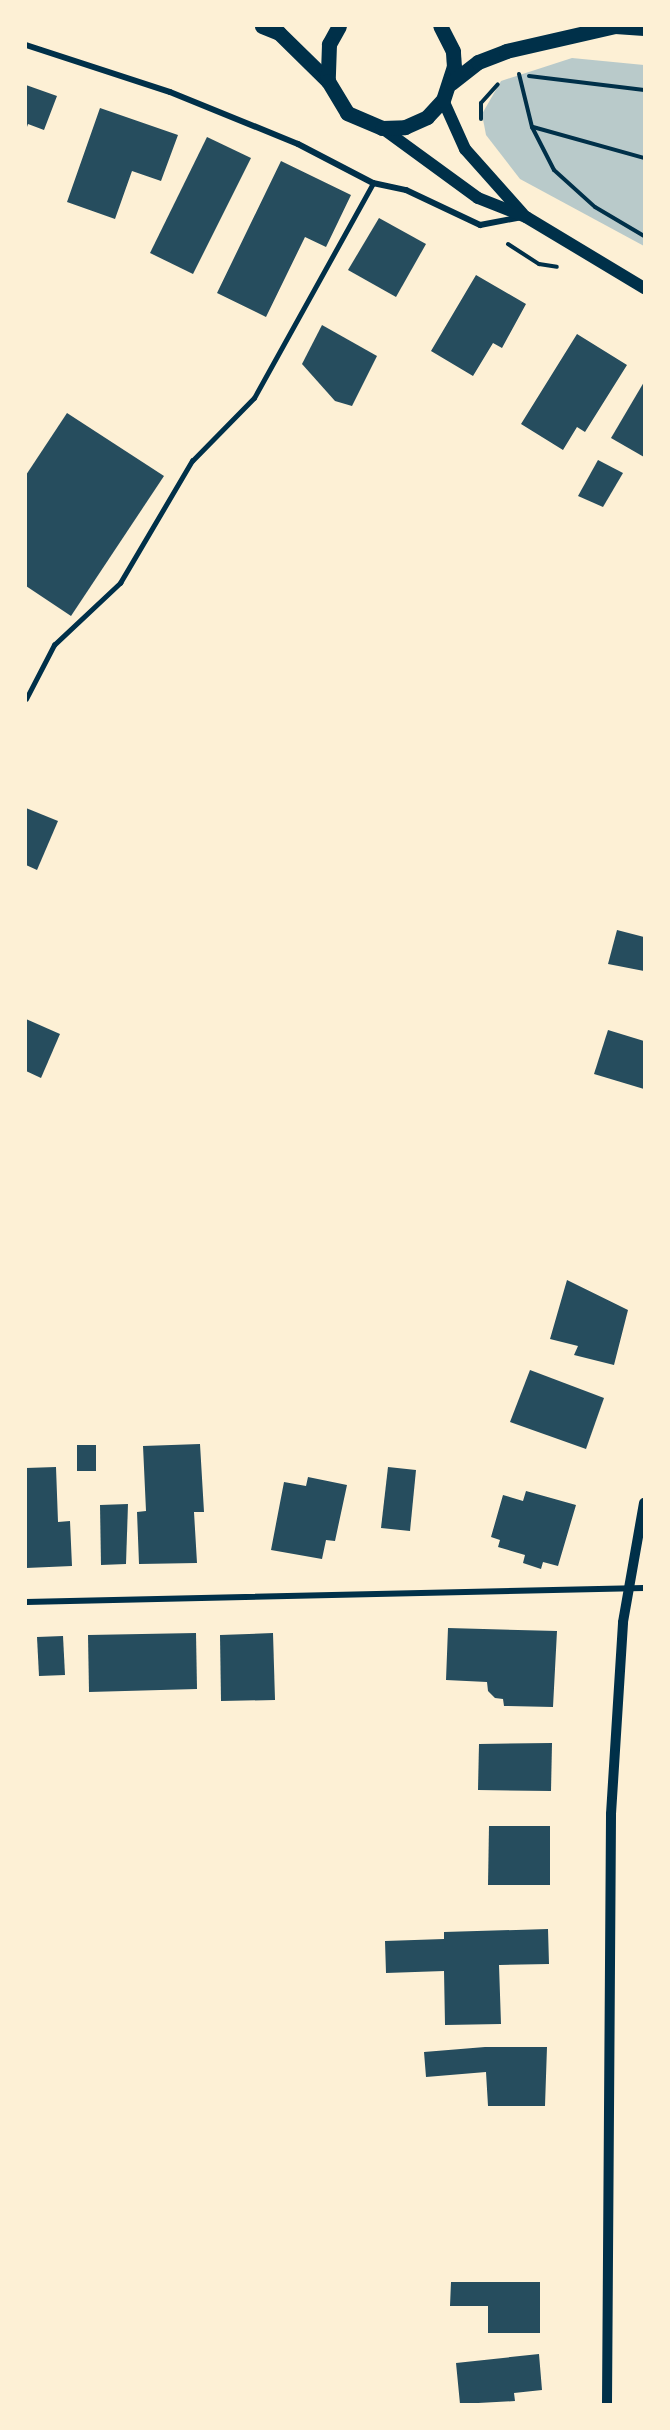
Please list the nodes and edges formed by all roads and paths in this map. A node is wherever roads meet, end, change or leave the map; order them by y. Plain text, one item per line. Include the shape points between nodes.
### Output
1 (262, 26) edge
2 (339, 26) edge
3 (440, 26) edge
4 (615, 26) edge
5 (645, 28) edge
6 (26, 45) edge
7 (519, 74) junction
8 (510, 78) dead end
9 (328, 81) junction
10 (501, 81) dead end
11 (452, 83) junction
12 (645, 90) edge
13 (443, 100) junction
14 (481, 126) dead end
15 (532, 127) junction
16 (382, 128) junction
17 (645, 158) edge
18 (373, 183) junction
19 (526, 217) junction
20 (645, 236) edge
21 (645, 288) edge
22 (26, 699) edge
23 (645, 1503) edge
24 (645, 1588) edge
25 (627, 1590) junction
26 (26, 1602) edge
27 (607, 2404) edge

1 - 9 main road via 279,33
2 - 9 main road via 329,44
3 - 11 main road via 453,51
4 - 5 main road
4 - 11 main road via 506,51 478,62
6 - 18 street via 170,92 298,144
7 - 8 path
7 - 12 path
7 - 15 path
9 - 16 main road via 347,113
10 - 14 path via 481,104
11 - 13 main road
13 - 16 main road via 427,117 405,127
13 - 19 main road via 465,149
15 - 17 path
15 - 20 path via 554,170 595,207
16 - 19 main road via 478,198
18 - 19 street via 406,190 480,225
18 - 22 lane via 254,398 192,461 120,583 54,645
19 - 21 main road
23 - 25 street
24 - 25 street
25 - 26 street
25 - 27 street via 611,1814

